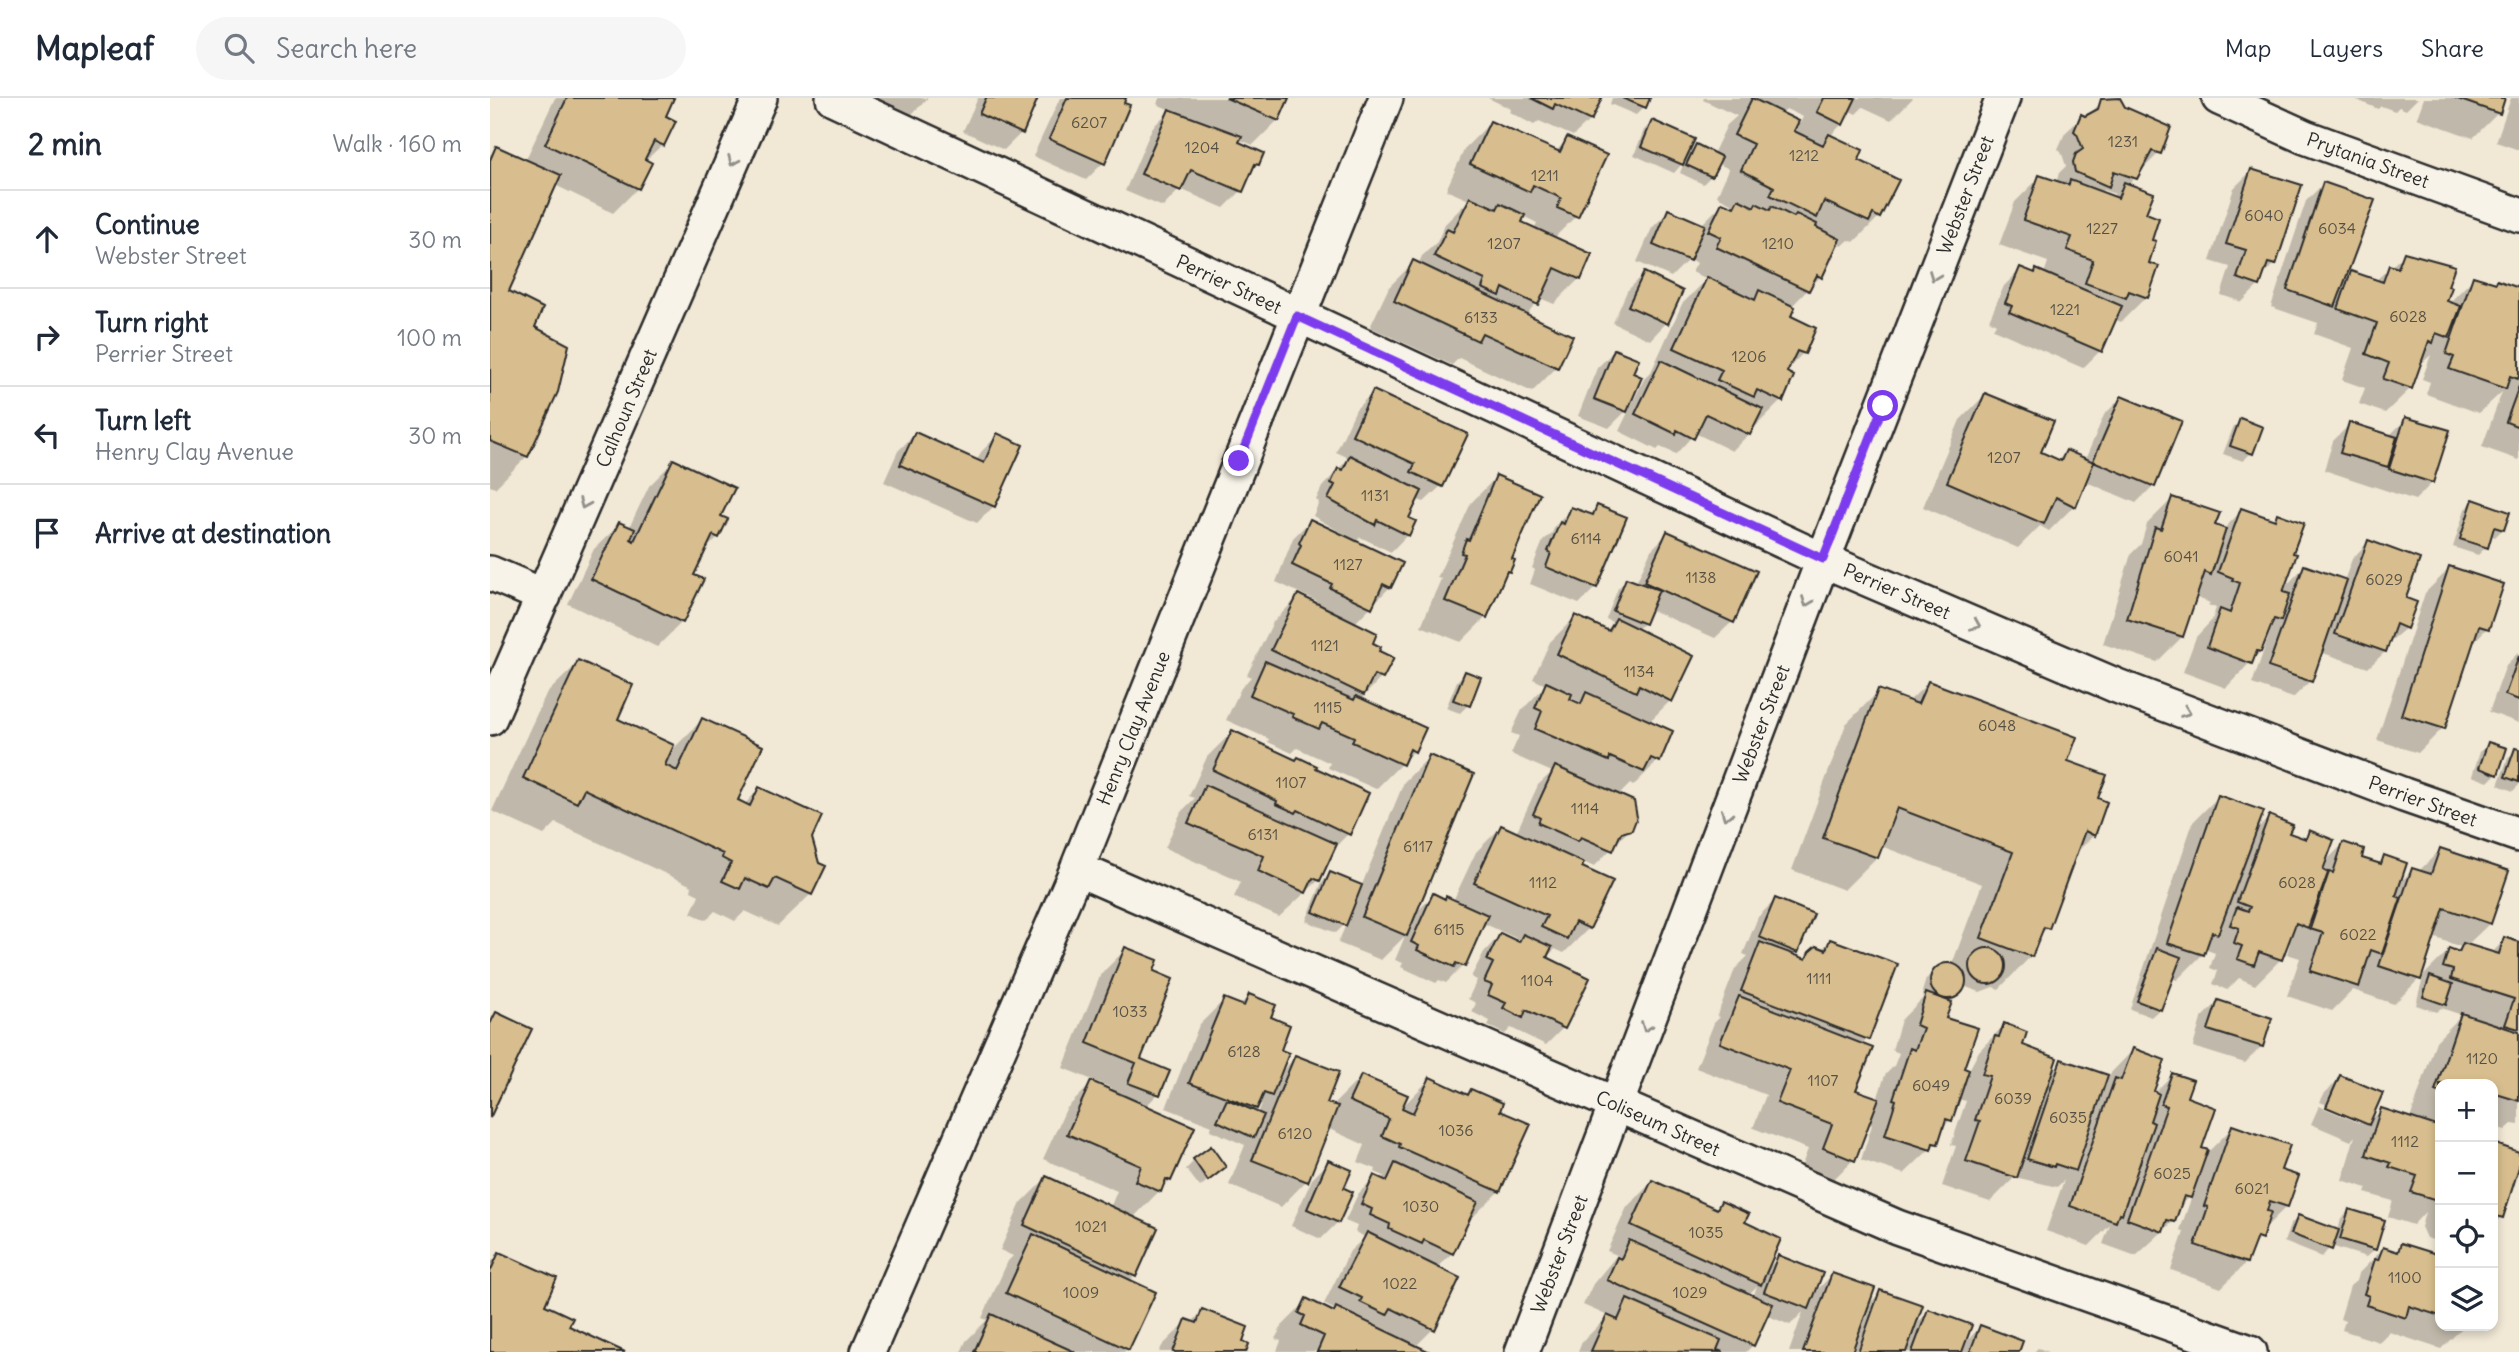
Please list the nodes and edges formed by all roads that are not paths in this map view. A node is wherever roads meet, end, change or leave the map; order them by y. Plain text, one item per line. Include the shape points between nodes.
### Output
1 (760, 98) edge
2 (832, 98) edge
3 (1386, 98) edge
4 (2003, 98) edge
5 (2219, 98) edge
6 (2519, 215) edge
7 (1297, 316) junction
8 (1823, 559) junction
9 (490, 573) edge
10 (544, 596) junction
11 (490, 718) edge
12 (2519, 835) edge
13 (1077, 869) junction
14 (1616, 1105) junction
15 (868, 1352) edge
16 (1522, 1352) edge
17 (2250, 1352) edge

1 -> 10 street, Calhoun Street
2 - 7 street, Perrier Street
3 - 7 street, Henry Clay Avenue
4 -> 8 street, Webster Street
5 - 6 street, Prytania Street via 2305,137
7 - 8 street, Perrier Street
7 - 13 street, Henry Clay Avenue
8 -> 12 street, Perrier Street via 2117,686
8 -> 14 street, Webster Street
9 - 10 street
10 - 11 street, Calhoun Street
13 - 14 street, Coliseum Street
13 - 15 street, Henry Clay Avenue
14 - 16 street, Webster Street
14 - 17 street, Coliseum Street via 1897,1227

